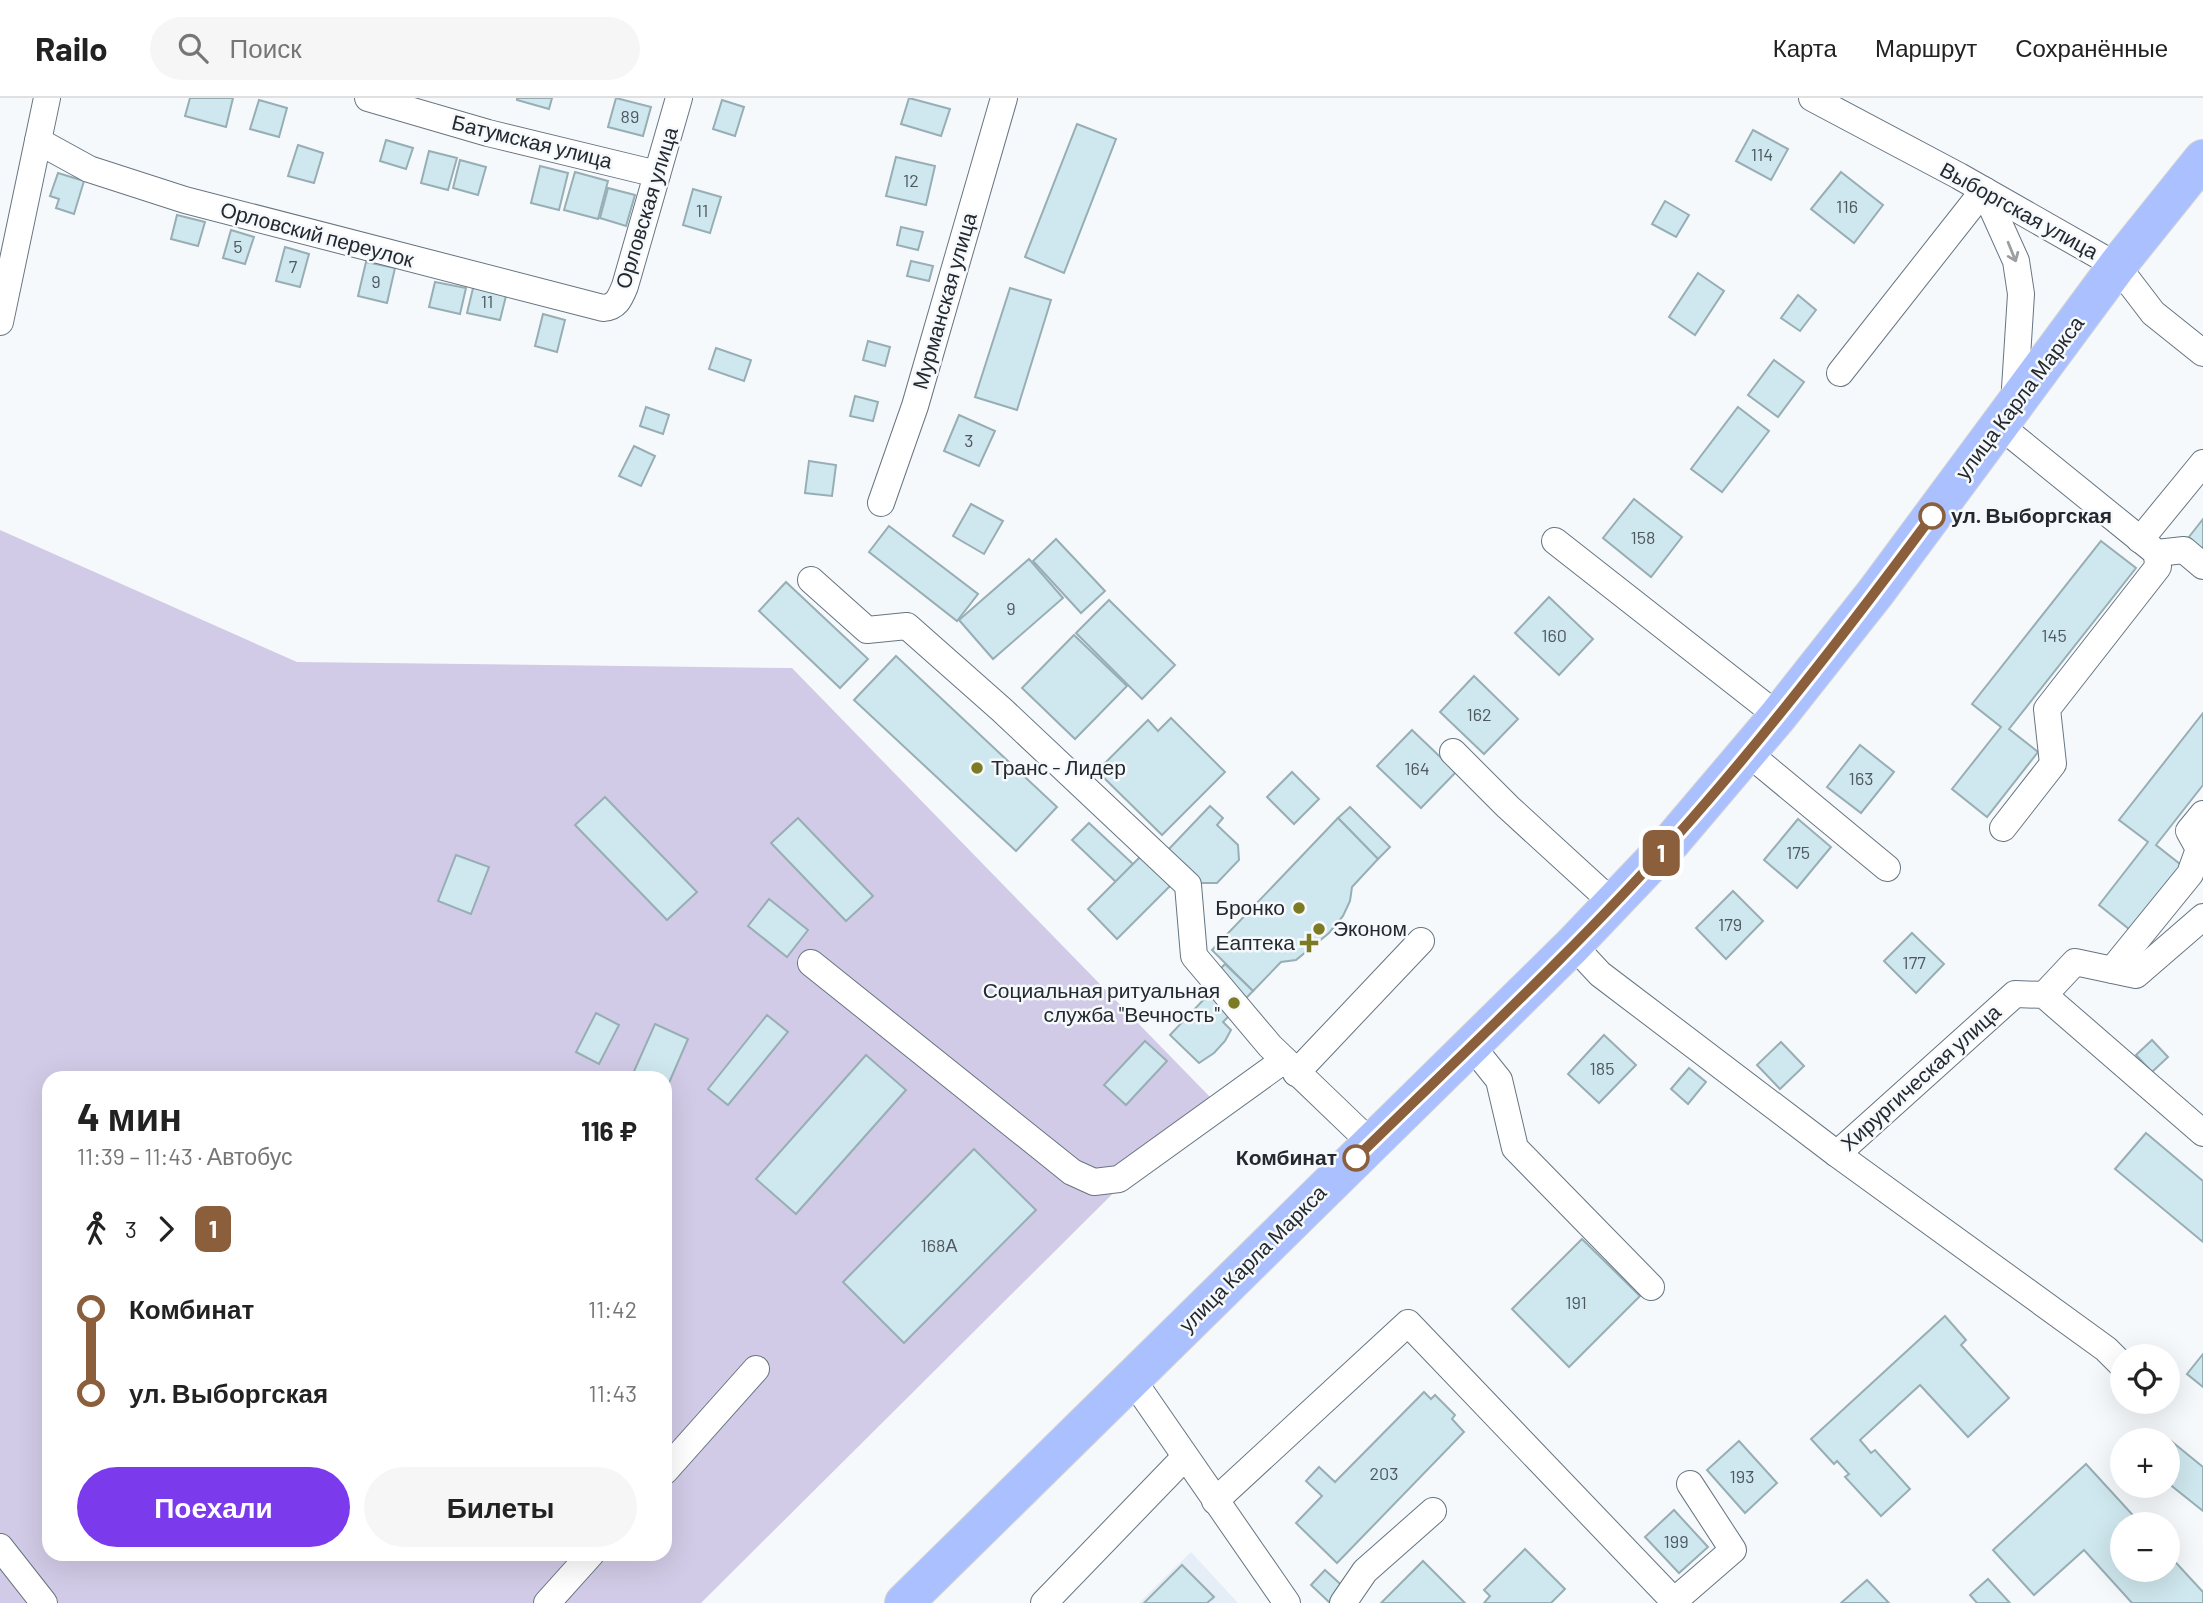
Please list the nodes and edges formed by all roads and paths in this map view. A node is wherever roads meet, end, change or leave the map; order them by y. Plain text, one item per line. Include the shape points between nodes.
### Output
1 (47, 98) edge
2 (368, 98) edge
3 (679, 98) edge
4 (1004, 98) edge
5 (1812, 98) edge
6 (38, 141) junction
7 (2203, 159) edge
8 (657, 174) junction
9 (1984, 190) junction
10 (2117, 266) junction
11 (603, 308) joint
12 (0, 321) edge
13 (2203, 353) edge
14 (1840, 373) dead end
15 (2006, 416) junction
16 (2203, 463) edge
17 (881, 503) dead end
18 (1555, 541) dead end
19 (2148, 546) junction
20 (2203, 566) edge
21 (811, 580) dead end
22 (1777, 716) junction
23 (1453, 752) dead end
24 (1748, 753) junction
25 (2203, 814) edge
26 (2003, 828) dead end
27 (1886, 868) dead end
28 (1612, 903) junction
29 (2203, 917) edge
30 (1421, 942) dead end
31 (1573, 945) junction
32 (811, 963) dead end
33 (2112, 970) junction
34 (2044, 995) junction
35 (1471, 1045) junction
36 (1290, 1066) junction
37 (2203, 1133) edge
38 (1371, 1143) junction
39 (1837, 1154) junction
40 (1651, 1287) dead end
41 (2110, 1353) edge
42 (756, 1369) dead end
43 (1132, 1379) junction
44 (1185, 1457) junction
45 (672, 1463) edge
46 (1690, 1484) dead end
47 (1215, 1501) junction
48 (1433, 1511) dead end
49 (0, 1547) edge
50 (585, 1561) edge
51 (44, 1603) edge
52 (547, 1603) edge
53 (904, 1603) edge
54 (1044, 1603) edge
55 (1287, 1603) edge
56 (1343, 1603) edge

1 - 6 street
2 - 8 street, Батумская улица
3 - 8 street, Орловская улица
4 - 17 street, Мурманская улица via 915,405
5 - 9 street, Выборгская улица
6 - 11 street, Орловский переулок via 89,169 185,201
6 - 12 street
7 - 10 highway, улица Карла Маркса
8 - 11 street, Орловская улица via 625,286 612,307
9 - 10 street, Выборгская улица
9 - 14 street
9 -> 15 street via 2016,261 2021,294
10 - 13 street, Выборгская улица via 2152,313
10 - 15 highway, улица Карла Маркса
15 - 19 street
15 - 22 highway, улица Карла Маркса
16 - 19 street
18 - 22 street
19 - 20 street via 2184,550
19 - 26 street via 2158,567 2047,709 2053,764
21 - 36 street via 867,630 907,626 1188,885 1194,956
22 - 24 highway, улица Карла Маркса
23 - 28 street
24 - 27 street
24 - 28 highway, улица Карла Маркса
25 - 33 street via 2189,831 2199,849 2190,874
28 - 31 highway, улица Карла Маркса
29 - 33 street via 2136,975
30 - 36 street
31 - 35 highway, улица Карла Маркса
31 - 39 street, Хирургическая улица via 1600,974
32 - 36 street via 1072,1172 1094,1182 1119,1179
33 - 34 street via 2075,962
34 - 37 street
34 - 39 street, Хирургическая улица via 2015,994
35 - 38 highway, улица Карла Маркса
35 - 40 street via 1499,1080 1514,1147
36 - 38 street
38 - 43 highway, улица Карла Маркса
39 - 41 street
42 - 45 street
43 - 44 street
43 - 53 highway, улица Карла Маркса
44 - 47 street
44 - 54 street
46 - 47 street via 1732,1550 1674,1601 1408,1323
47 - 55 street
48 - 56 street via 1365,1571
49 - 51 street
50 - 52 street

